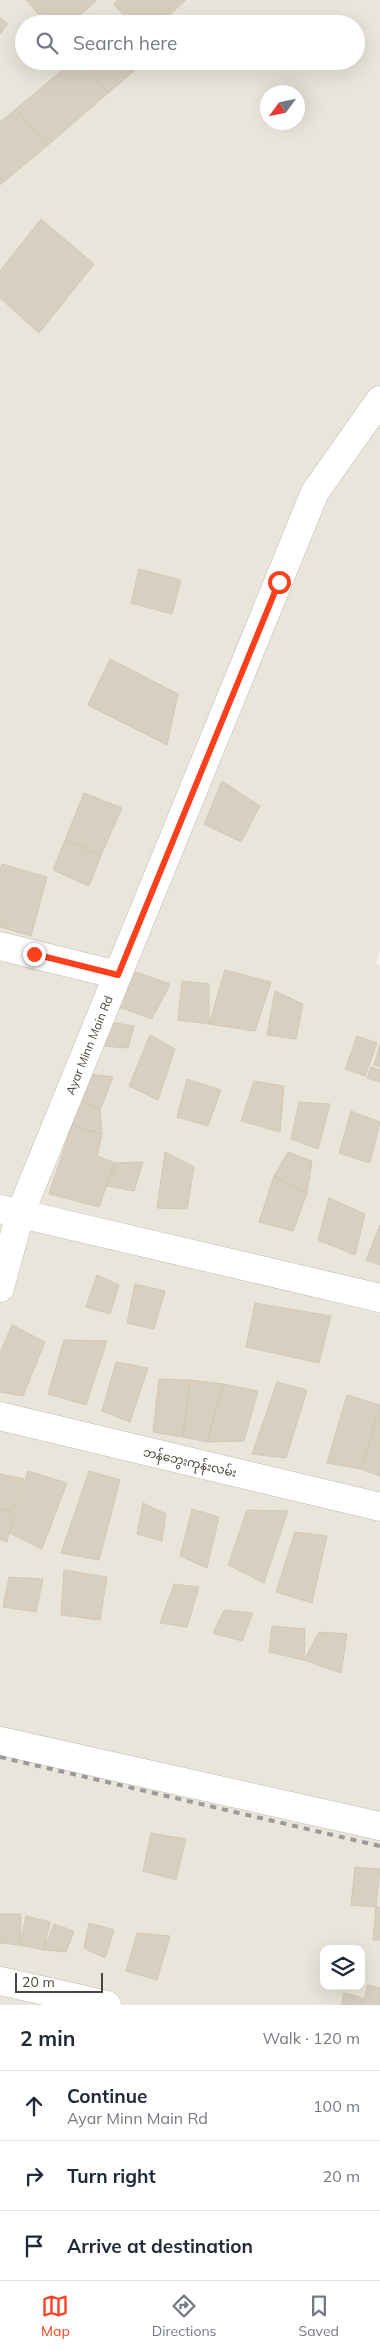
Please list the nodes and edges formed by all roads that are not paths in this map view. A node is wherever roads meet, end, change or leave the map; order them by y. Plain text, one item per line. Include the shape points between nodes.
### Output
1 (380, 400) edge
2 (0, 946) edge
3 (118, 975) junction
4 (10, 1211) edge
5 (0, 1288) edge
6 (380, 1298) edge
7 (0, 1416) edge
8 (380, 1507) edge
9 (0, 1741) edge
10 (380, 1826) edge
11 (0, 1981) edge
12 (107, 2005) edge

1 - 3 street, Ayar Minn Main Rd via 315,492
2 - 3 street
3 - 4 street, Ayar Minn Main Rd
4 - 5 street, Ayar Minn Main Rd
4 - 6 street
7 - 8 street, ဘန်ဘွေးကုန်းလမ်း
9 - 10 street
11 - 12 street

